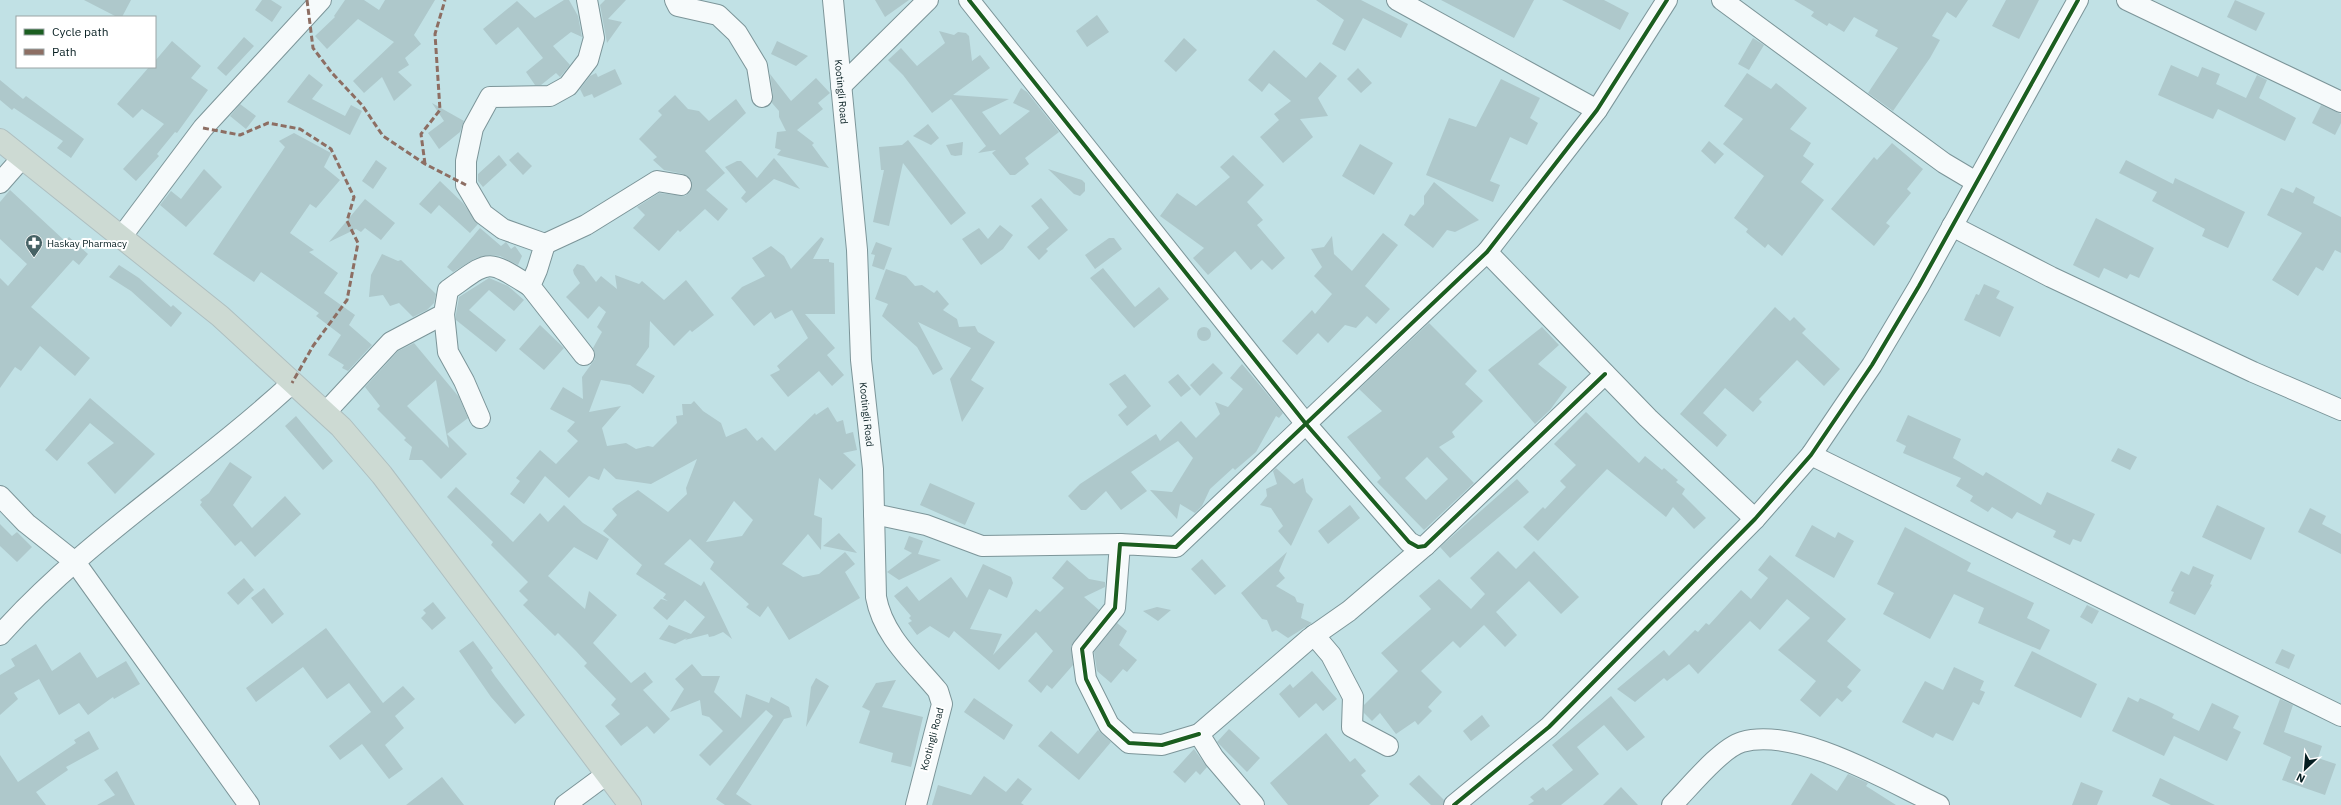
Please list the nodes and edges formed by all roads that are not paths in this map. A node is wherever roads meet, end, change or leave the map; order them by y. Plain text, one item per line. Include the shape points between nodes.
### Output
1 (321, 0) edge
2 (586, 0) edge
3 (675, 0) edge
4 (832, 0) edge
5 (928, 0) edge
6 (969, 0) edge
7 (1397, 0) edge
8 (1667, 0) edge
9 (1722, 0) edge
10 (2078, 0) edge
11 (2127, 0) edge
12 (841, 86) junction
13 (762, 97) dead end
14 (2341, 102) edge
15 (1597, 110) junction
16 (0, 140) edge
17 (22, 158) junction
18 (1976, 182) junction
19 (0, 183) edge
20 (681, 185) dead end
21 (1952, 226) junction
22 (122, 236) junction
23 (545, 244) junction
24 (1487, 252) junction
25 (530, 286) junction
26 (444, 314) junction
27 (584, 355) dead end
28 (1605, 374) junction
29 (292, 383) junction
30 (2341, 410) edge
31 (324, 413) junction
32 (480, 418) dead end
33 (1306, 424) junction
34 (1811, 454) junction
35 (0, 496) edge
36 (874, 514) junction
37 (1755, 519) junction
38 (1120, 544) junction
39 (1425, 546) junction
40 (75, 562) junction
41 (0, 635) edge
42 (1314, 635) junction
43 (2341, 716) edge
44 (1199, 734) junction
45 (1388, 746) dead end
46 (608, 774) junction
47 (249, 805) edge
48 (565, 805) edge
49 (630, 805) edge
50 (916, 805) edge
51 (1254, 805) edge
52 (1454, 805) edge
53 (1672, 805) edge
54 (1939, 805) edge

1 - 22 street via 203,128
2 - 23 street via 594,38 588,60 568,86 550,96 490,98 473,128 466,161 466,185 483,214 503,229
3 - 13 street via 678,6 718,15 737,33 757,66
4 - 12 street, Kootingli Road
5 - 12 street
6 - 33 street
7 - 15 street
8 - 15 street
9 - 18 street via 1944,163
10 - 18 street
11 - 14 street
12 - 36 street, Kootingli Road via 857,250 861,360 873,469
15 - 24 street
16 - 17 highway
17 - 19 street
17 - 22 highway
18 - 21 street
20 - 23 street via 657,181 586,225
21 - 30 street via 2051,277 2253,372
21 - 34 street via 1872,365
22 - 29 highway via 220,316
23 - 25 street
24 - 28 street
24 - 33 street
25 - 26 street via 498,266 484,265 448,290
25 - 27 street
26 - 31 street via 391,342
26 - 32 street via 448,352
28 - 37 street
28 - 39 street
29 - 31 highway
29 - 40 street via 259,414
31 - 46 highway via 341,427 382,475
33 - 38 street via 1176,547
33 - 39 street via 1409,542 1418,547
34 - 37 street
34 - 43 street
35 - 40 street via 26,523
36 - 38 street via 926,525 982,546
36 - 50 street, Kootingli Road via 876,597 879,614 888,630 938,691 942,704
37 - 52 street via 1549,727
38 - 44 street via 1115,608 1082,649 1086,679 1109,725 1129,744 1162,745
39 - 42 street via 1349,611
40 - 41 street
40 - 47 street
42 - 44 street
42 - 45 street via 1331,655 1353,697 1352,727
44 - 51 street via 1214,758
46 - 48 street
46 - 49 highway
53 - 54 street via 1718,758 1741,742 1774,739 1824,751

